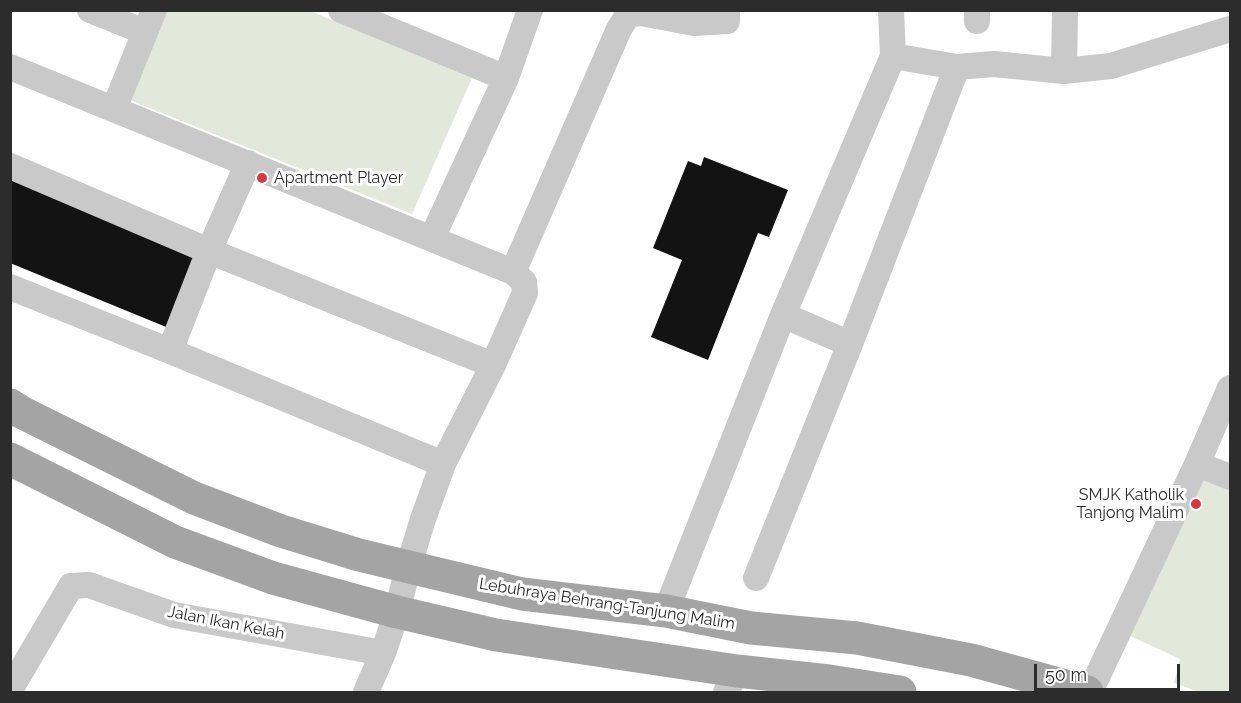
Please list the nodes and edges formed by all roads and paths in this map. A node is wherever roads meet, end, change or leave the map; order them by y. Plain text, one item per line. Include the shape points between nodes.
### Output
1 (90, 10) edge
2 (341, 10) edge
3 (530, 10) edge
4 (891, 10) edge
5 (1065, 10) edge
6 (727, 16) edge
7 (150, 21) edge
8 (1230, 29) edge
9 (893, 56) junction
10 (10, 67) edge
11 (957, 67) junction
12 (1064, 71) junction
13 (506, 78) junction
14 (114, 109) junction
15 (248, 163) junction
16 (10, 166) edge
17 (432, 238) junction
18 (209, 251) junction
19 (513, 272) junction
20 (10, 287) edge
21 (783, 315) junction
22 (850, 344) junction
23 (170, 351) junction
24 (493, 365) junction
25 (1230, 388) edge
26 (10, 405) edge
27 (10, 459) edge
28 (442, 464) junction
29 (1197, 464) junction
30 (1230, 477) edge
31 (408, 567) junction
32 (756, 578) dead end
33 (666, 611) junction
34 (397, 612) junction
35 (383, 653) junction
36 (732, 682) edge
37 (10, 690) edge
38 (366, 693) edge
39 (900, 693) edge
40 (1088, 693) edge

1 - 7 street
2 - 13 street
3 - 13 street
4 - 9 street
5 - 12 street
6 - 19 street via 694,24 641,13 628,15
7 - 14 street
8 - 12 street via 1111,66
9 - 11 street
9 - 21 street
10 - 14 street
11 - 12 street via 994,64
11 - 22 street
13 - 17 street
14 - 15 street
15 - 17 street
15 - 18 street
16 - 18 street
17 - 19 street
18 - 23 street
18 - 24 street
19 - 24 street via 524,282 525,293
20 - 23 street
21 - 22 street
21 - 33 street
22 - 32 street
23 - 28 street
24 - 28 street
25 - 29 street
26 - 31 main road, Lebuhraya Behrang-Tanjung Malim via 194,498 281,531
27 - 34 main road via 175,542 273,578
28 - 31 street
29 - 30 street
29 - 40 street
31 - 33 main road, Lebuhraya Behrang-Tanjung Malim via 522,594
31 - 34 street
33 - 40 main road, Lebuhraya Behrang-Tanjung Malim via 751,628 858,639 972,660
34 - 35 street
34 - 36 main road
35 - 37 street, Jalan Ikan Kelah via 174,615 89,585 71,586
35 - 38 street
36 - 39 main road via 829,681

